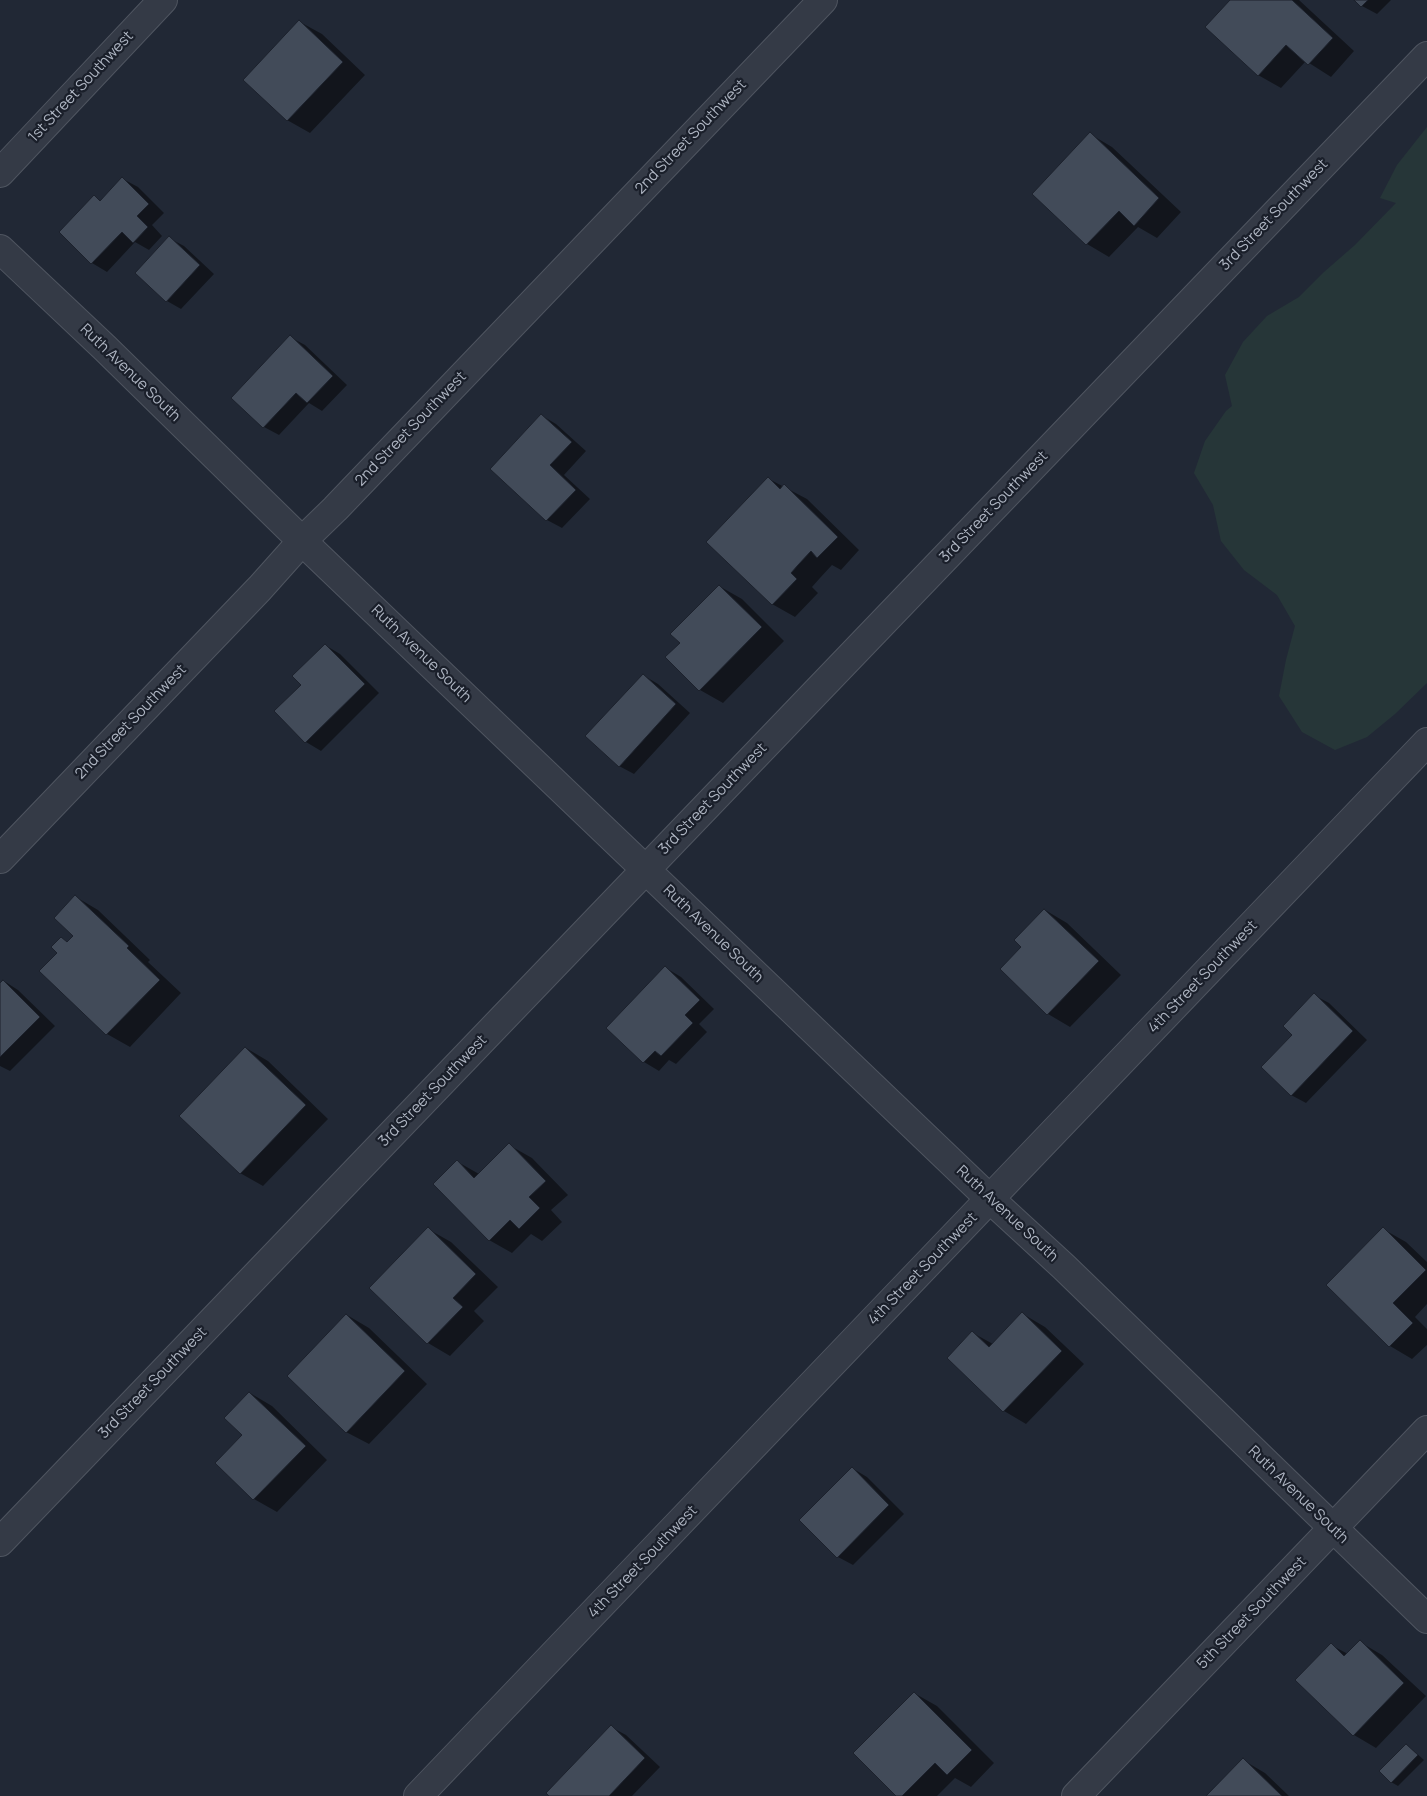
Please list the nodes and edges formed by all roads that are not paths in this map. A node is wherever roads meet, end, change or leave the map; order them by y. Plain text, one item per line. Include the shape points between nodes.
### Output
1 (163, 0) edge
2 (823, 0) edge
3 (1427, 56) edge
4 (0, 173) edge
5 (0, 249) edge
6 (302, 541) junction
7 (1427, 742) edge
8 (0, 859) edge
9 (645, 869) junction
10 (990, 1199) junction
11 (1427, 1430) edge
12 (1332, 1529) junction
13 (0, 1542) edge
14 (1427, 1619) edge
15 (418, 1796) edge
16 (1076, 1796) edge

1 - 4 street, 1st Street Southwest
2 - 6 street, 2nd Street Southwest
3 - 9 street, 3rd Street Southwest
5 - 6 street, Ruth Avenue South
6 - 8 street, 2nd Street Southwest
6 - 9 street, Ruth Avenue South
7 - 10 street, 4th Street Southwest
9 - 10 street, Ruth Avenue South
9 - 13 street, 3rd Street Southwest
10 - 12 street, Ruth Avenue South
10 - 15 street, 4th Street Southwest
11 - 12 street, 5th Street Southwest
12 - 14 street, Ruth Avenue South
12 - 16 street, 5th Street Southwest

